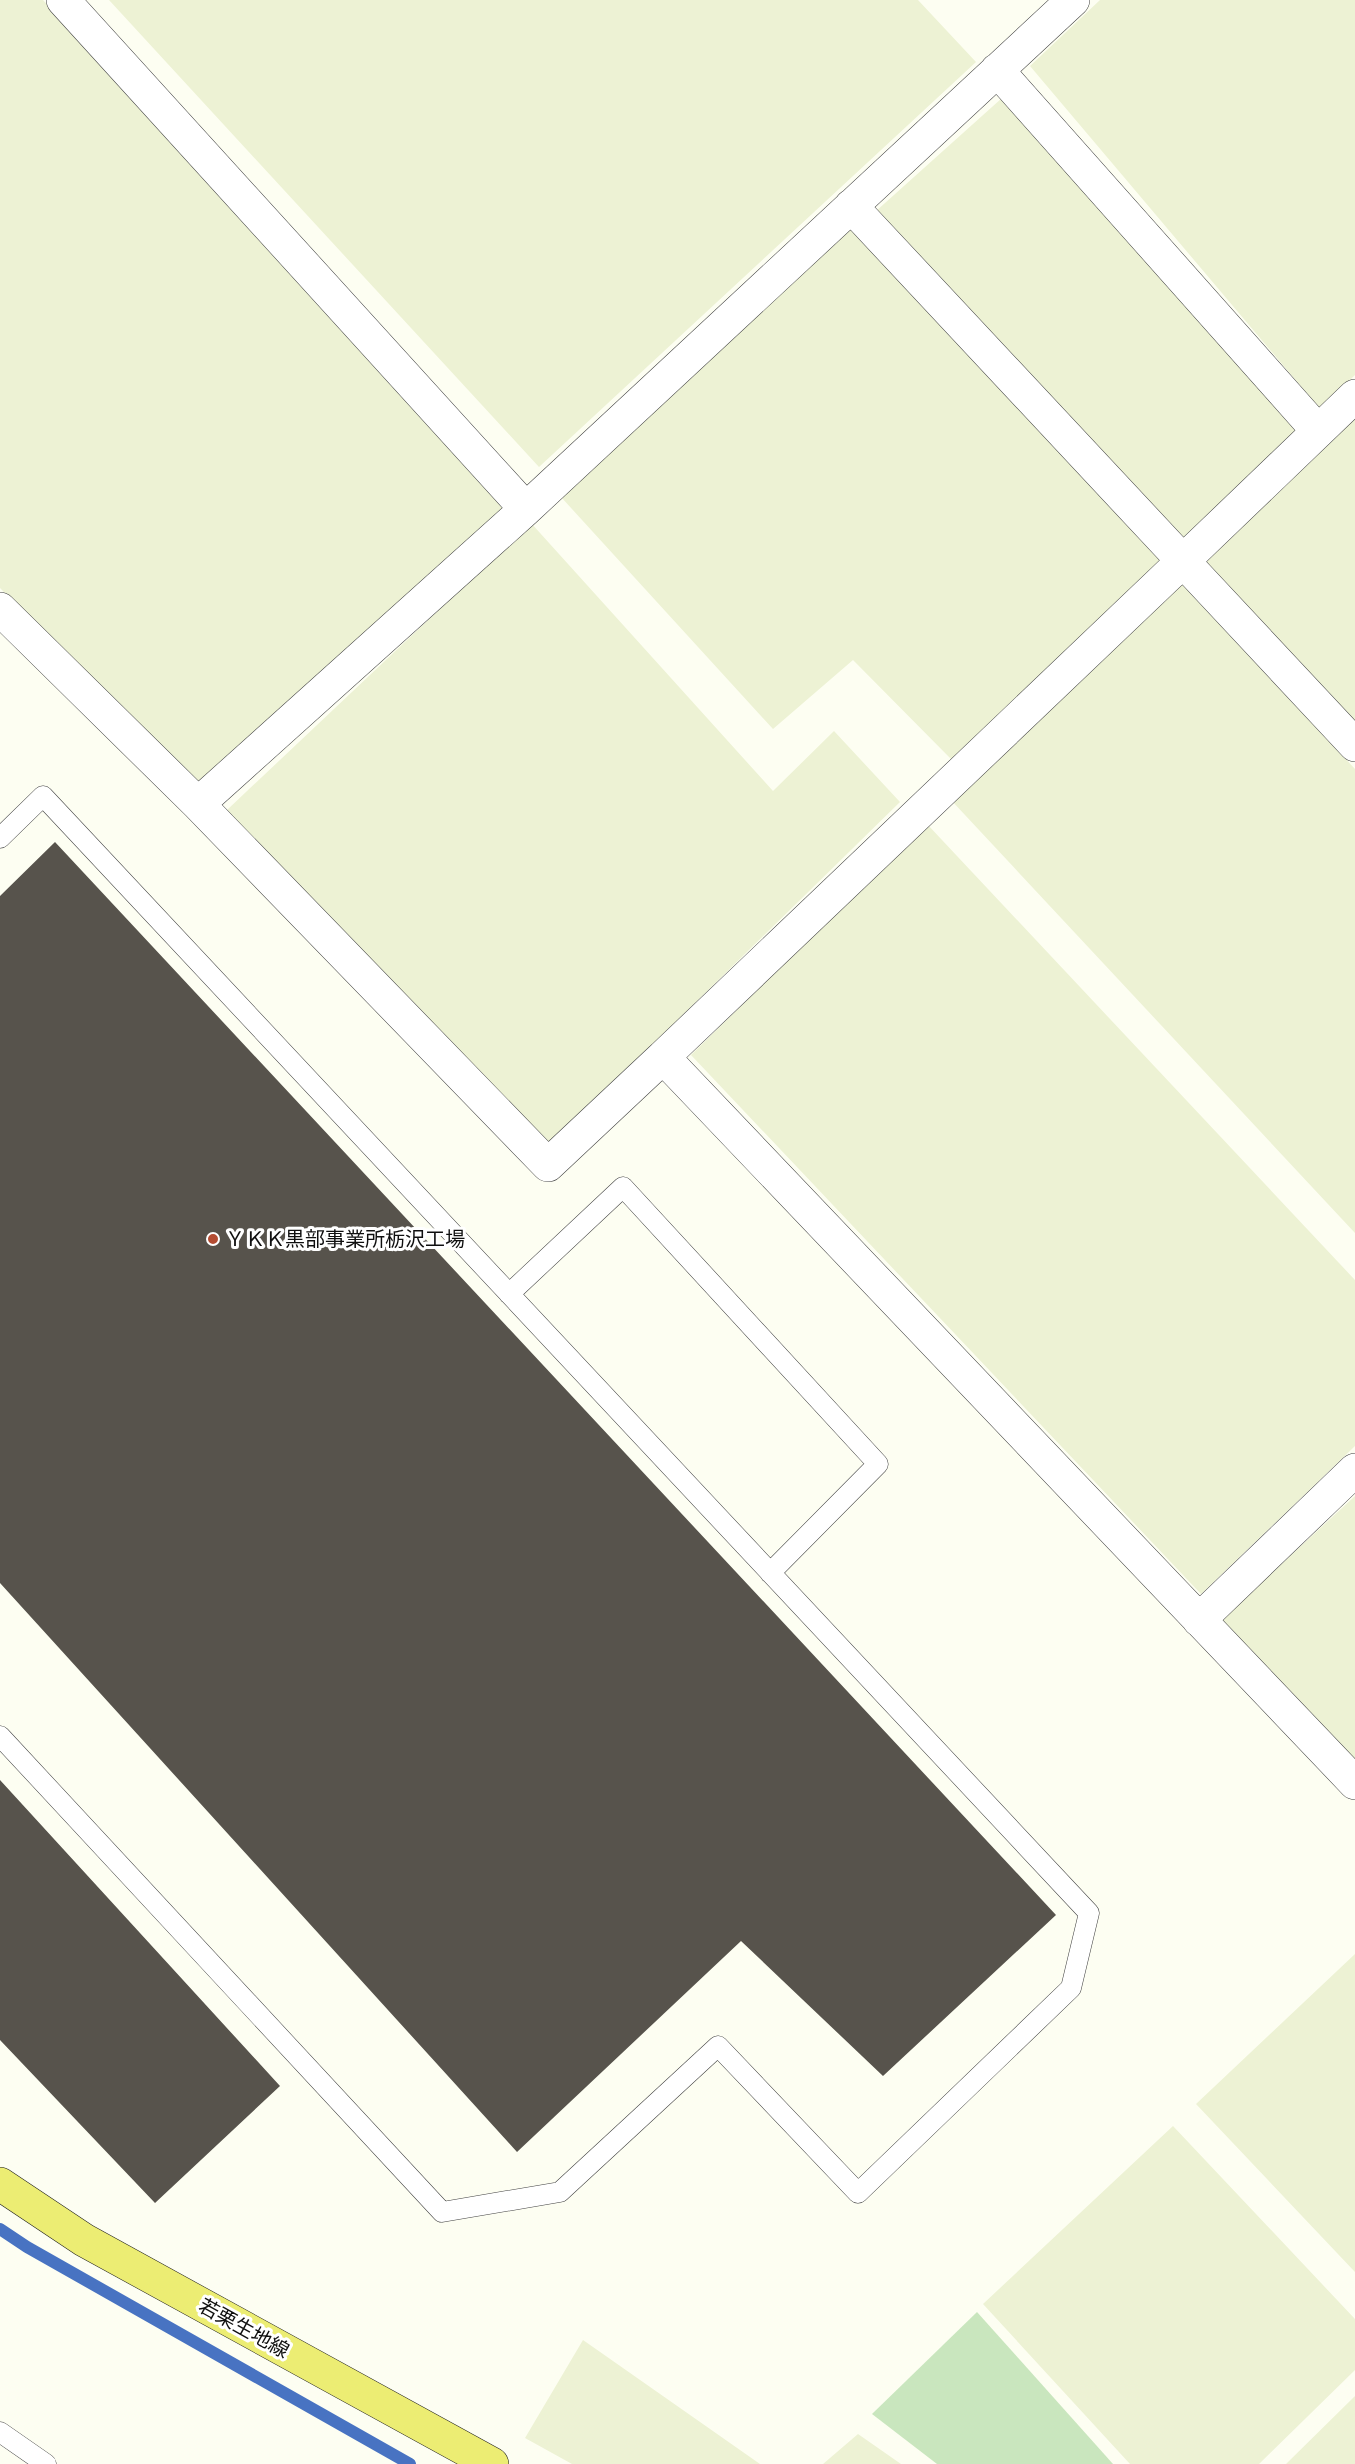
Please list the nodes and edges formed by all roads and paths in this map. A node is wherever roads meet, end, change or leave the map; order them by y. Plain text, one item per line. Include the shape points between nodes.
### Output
1 (63, 0) edge
2 (1073, 0) edge
3 (997, 70) junction
4 (851, 206) junction
5 (1355, 396) edge
6 (1318, 430) junction
7 (526, 509) junction
8 (1183, 561) junction
9 (0, 609) edge
10 (1355, 745) edge
11 (198, 804) junction
12 (0, 838) edge
13 (663, 1057) junction
14 (509, 1294) junction
15 (1355, 1470) edge
16 (770, 1573) junction
17 (1199, 1620) junction
18 (0, 1736) edge
19 (1355, 1783) edge
20 (0, 2184) edge
21 (0, 2432) edge
22 (46, 2464) edge
23 (492, 2464) edge

1 - 7 street
2 - 3 street
3 - 4 street
3 - 6 street
4 - 7 street
4 - 8 street
5 - 6 street
6 - 8 street
7 - 11 street
8 - 10 street
8 - 13 street
9 - 11 street
11 - 13 street via 548,1165
12 - 14 lane via 43,796
13 - 17 street
14 - 16 lane
14 - 16 lane via 623,1187 878,1464
15 - 17 street
16 - 18 lane via 1089,1913 1071,1988 858,2193 718,2046 560,2192 442,2212
17 - 19 street
20 - 23 main road, 若栗生地線 via 84,2240
21 - 22 lane

